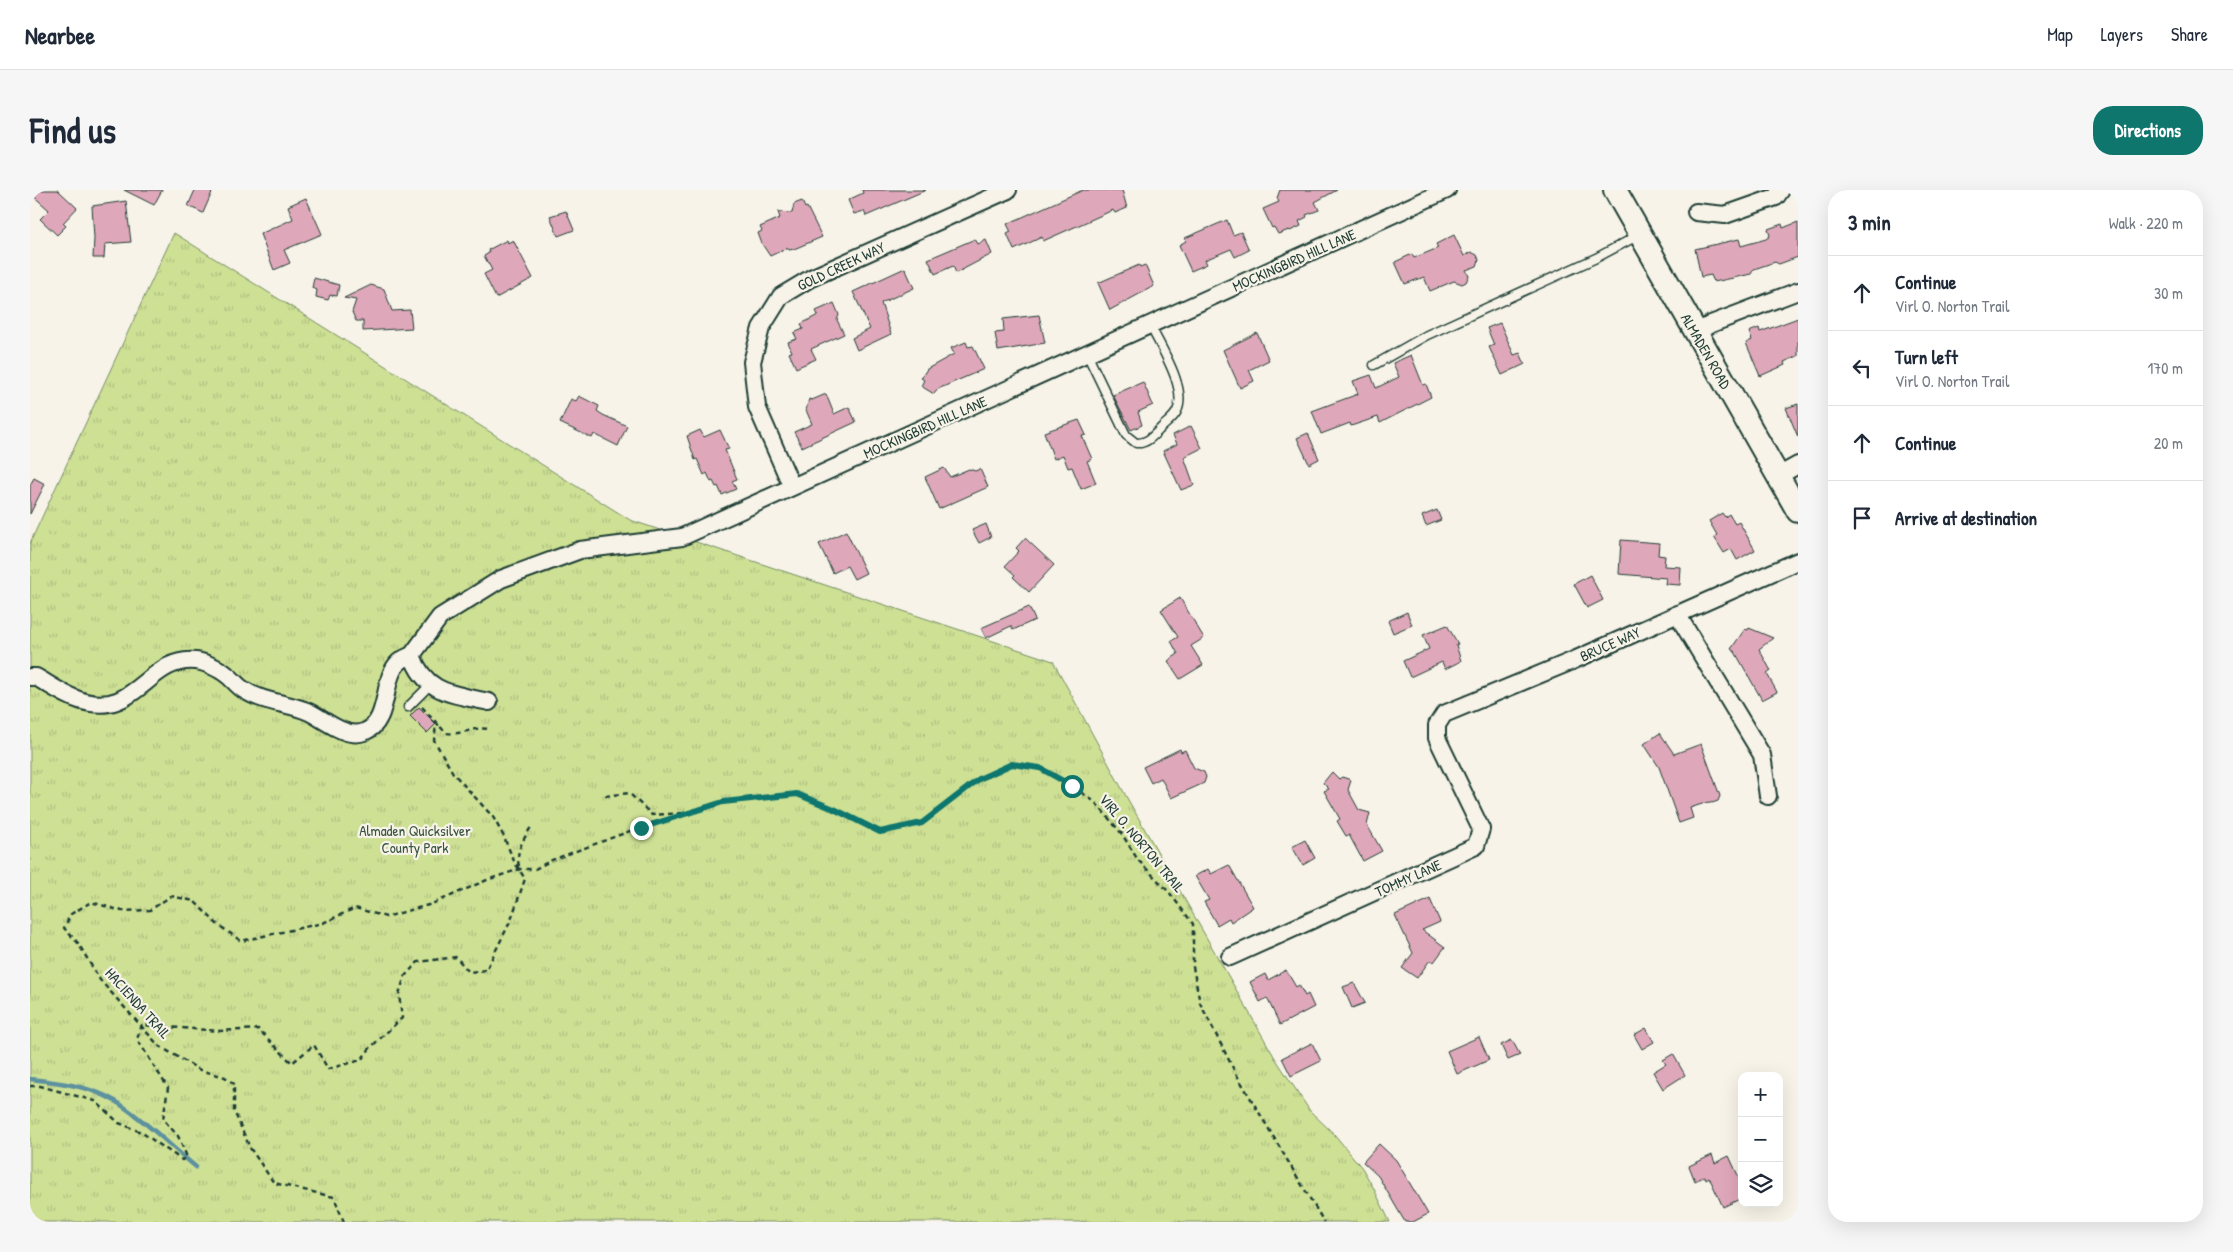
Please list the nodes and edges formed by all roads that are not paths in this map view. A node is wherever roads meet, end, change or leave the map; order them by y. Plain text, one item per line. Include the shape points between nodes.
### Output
1 (1008, 190) edge
2 (1447, 190) edge
3 (1615, 190) edge
4 (1781, 190) edge
5 (1696, 212) dead end
6 (1641, 234) junction
7 (1798, 292) edge
8 (1150, 325) junction
9 (1696, 333) junction
10 (1086, 354) junction
11 (1374, 366) dead end
12 (1798, 465) edge
13 (1778, 476) junction
14 (792, 487) junction
15 (1798, 511) edge
16 (1798, 561) edge
17 (1677, 614) junction
18 (412, 655) junction
19 (30, 676) edge
20 (431, 684) junction
21 (489, 702) dead end
22 (408, 707) dead end
23 (1437, 738) joint
24 (1768, 796) dead end
25 (1230, 957) dead end

1 - 14 street, GOLD CREEK WAY via 811,278 781,296 761,328 752,362 757,407
2 - 8 street, MOCKINGBIRD HILL LANE
3 - 6 street, ALMADEN ROAD
4 - 5 street via 1776,197 1725,215
6 - 9 street, ALMADEN ROAD
6 - 11 lane via 1596,258 1427,334
7 - 9 street via 1711,324
8 - 10 street, MOCKINGBIRD HILL LANE
8 - 10 lane via 1172,371 1180,401 1172,417 1146,441 1136,443 1126,434
9 - 13 street, ALMADEN ROAD
10 - 14 street, MOCKINGBIRD HILL LANE
12 - 13 street
13 - 15 street, ALMADEN ROAD
14 - 18 street, MOCKINGBIRD HILL LANE via 682,537 580,550 501,579 440,617
16 - 17 street, BRUCE WAY
17 - 23 street, BRUCE WAY via 1444,714 1436,725
17 - 24 street via 1762,755
18 - 19 street, MOCKINGBIRD HILL LANE via 398,662 393,671 385,702 373,726 359,733 345,731 307,711 263,699 243,690 226,674 196,661 181,662 161,670 119,702 107,704 81,701
18 - 20 street via 417,670
20 - 21 street via 438,690
20 - 22 lane
23 - 25 street, TOMMY LANE via 1481,829 1476,846

